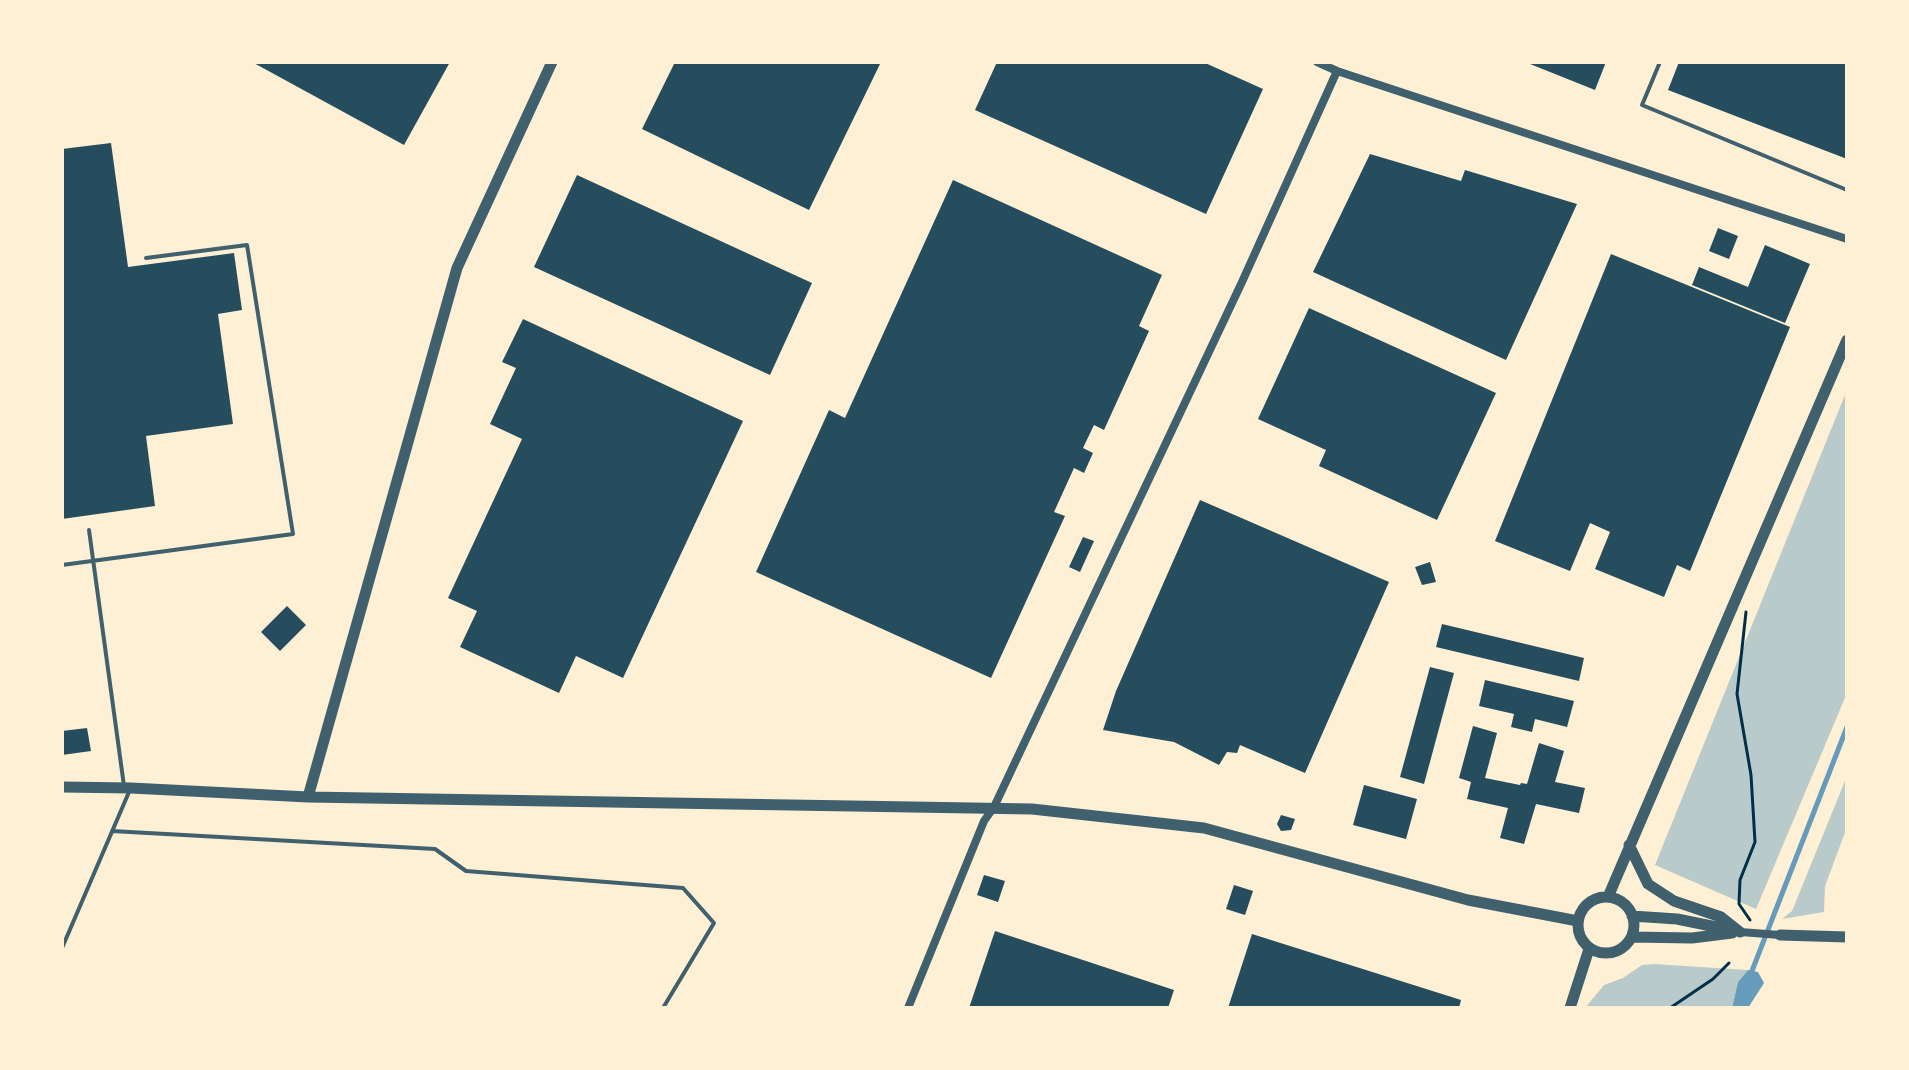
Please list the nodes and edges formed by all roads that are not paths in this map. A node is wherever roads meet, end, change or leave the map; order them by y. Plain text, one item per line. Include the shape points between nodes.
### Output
1 (552, 62) edge
2 (1317, 62) edge
3 (1660, 62) edge
4 (1337, 71) junction
5 (1847, 190) edge
6 (1847, 239) edge
7 (146, 258) dead end
8 (1847, 340) edge
9 (89, 530) dead end
10 (93, 561) junction
11 (62, 565) edge
12 (62, 787) edge
13 (127, 788) junction
14 (308, 797) junction
15 (994, 807) junction
16 (112, 831) junction
17 (1629, 845) junction
18 (1608, 897) junction
19 (1632, 916) junction
20 (1578, 921) junction
21 (1740, 932) junction
22 (1780, 935) joint
23 (1632, 937) junction
24 (1847, 937) edge
25 (62, 948) edge
26 (1589, 949) junction
27 (663, 1008) edge
28 (908, 1008) edge
29 (1570, 1008) edge

1 - 14 street via 457,268
2 - 4 street
3 - 5 lane via 1642,105
4 - 6 street
4 - 15 street
7 - 10 lane via 247,245 293,534
8 - 17 street
9 - 10 lane
10 - 11 lane
10 - 13 lane
12 - 13 street
13 - 14 street
13 - 16 lane
14 - 15 street
15 - 20 street via 1204,828 1468,900
15 - 28 street
16 - 25 lane
16 - 27 lane via 435,849 466,871 683,888 714,923
17 - 18 street
17 - 21 street via 1648,884 1674,901 1721,917
18 - 19 street via 1624,904
18 - 20 street via 1591,901
19 - 21 street
19 - 23 street
20 - 26 street via 1580,938
21 - 22 street
21 - 23 street
22 - 24 street
23 - 26 street via 1610,953
26 - 29 street

